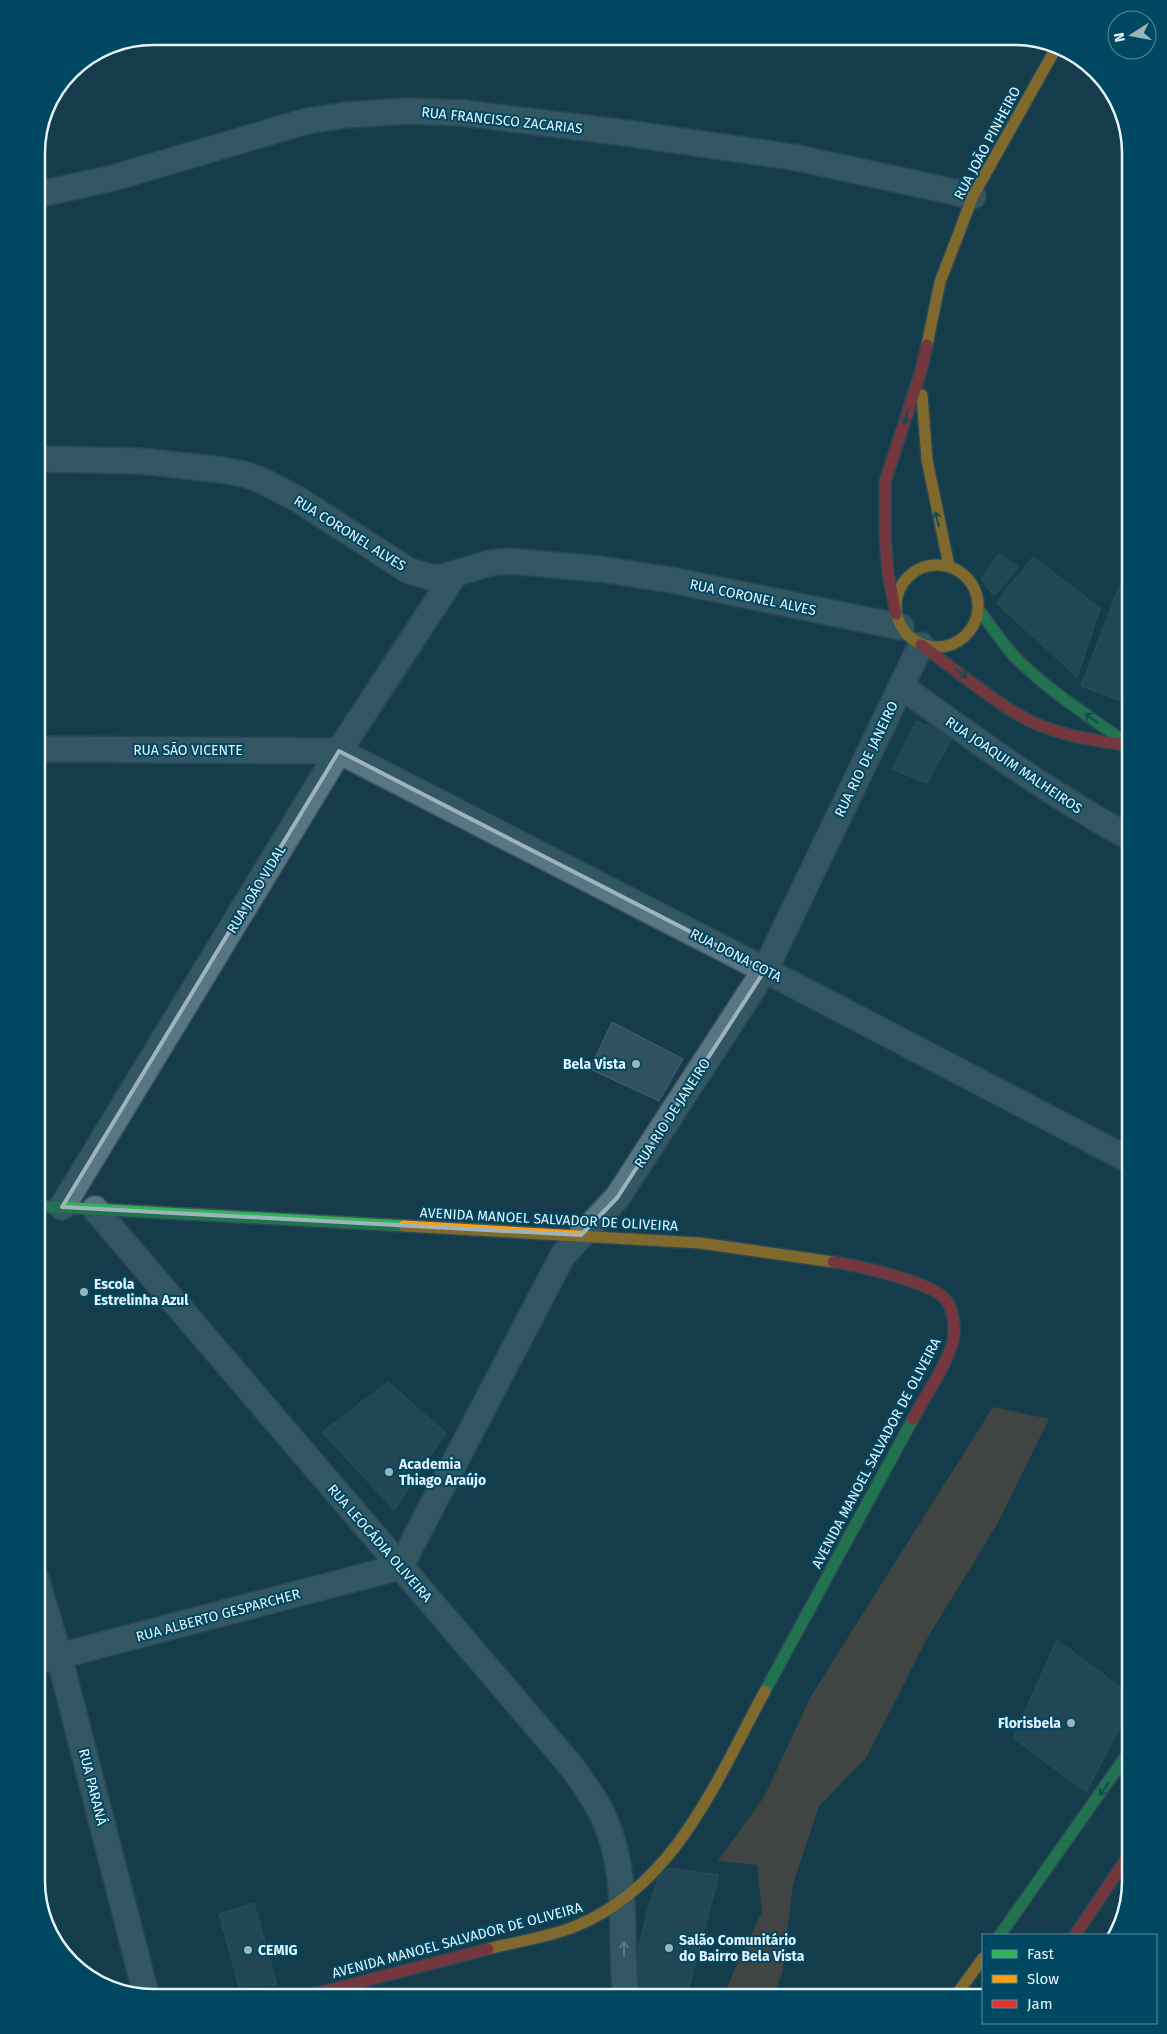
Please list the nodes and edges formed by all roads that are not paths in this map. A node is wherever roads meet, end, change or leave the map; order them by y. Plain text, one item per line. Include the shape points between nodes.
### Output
1 (1053, 53) edge
2 (45, 192) edge
3 (973, 196) junction
4 (922, 371) junction
5 (45, 459) edge
6 (949, 566) junction
7 (455, 574) junction
8 (978, 609) junction
9 (899, 621) junction
10 (921, 645) junction
11 (901, 686) junction
12 (1122, 740) edge
13 (1122, 745) edge
14 (45, 749) edge
15 (339, 751) junction
16 (1122, 833) edge
17 (765, 970) junction
18 (1122, 1156) edge
19 (45, 1207) edge
20 (62, 1208) junction
21 (95, 1209) junction
22 (582, 1235) junction
23 (400, 1567) junction
24 (45, 1639) edge
25 (48, 1659) edge
26 (1122, 1762) edge
27 (1122, 1865) edge
28 (623, 1900) junction
29 (1001, 1934) edge
30 (1076, 1934) edge
31 (982, 1959) edge
32 (144, 1989) edge
33 (334, 1989) edge
34 (626, 1989) edge
35 (961, 1989) edge

1 - 3 street, RUA JOÃO PINHEIRO
2 - 3 street, RUA FRANCISCO ZACARIAS via 113,178 307,121 408,111 482,116 793,157
3 - 4 street, RUA JOÃO PINHEIRO via 940,282
6 -> 4 street via 930,488 922,430
4 -> 9 street via 885,482 888,573
5 - 7 street, RUA CORONEL ALVES via 141,461 244,474 299,500 409,571 432,577
6 - 8 street via 962,572 971,582 977,595
6 - 9 street via 921,567 909,575 900,586 896,600
7 - 9 street, RUA CORONEL ALVES via 508,561 600,569
7 - 15 street, RUA JOÃO VIDAL
8 - 10 street via 976,622 959,642 947,647
12 -> 8 street via 1063,699 1029,670 1000,640
9 - 10 street via 910,638
10 - 11 street, RUA RIO DE JANEIRO
10 -> 13 street via 1018,715 1082,738
11 - 16 street, RUA JOAQUIM MALHEIROS via 1018,771
11 - 17 street, RUA RIO DE JANEIRO
14 - 15 street, RUA SÃO VICENTE
15 - 17 street, RUA DONA COTA
15 - 20 street, RUA JOÃO VIDAL
17 - 18 street, RUA DONA COTA
17 - 22 street, RUA RIO DE JANEIRO via 617,1198
19 - 20 street, AVENIDA MANOEL SALVADOR DE OLIVEIRA
20 - 21 street, AVENIDA MANOEL SALVADOR DE OLIVEIRA
21 - 22 street, AVENIDA MANOEL SALVADOR DE OLIVEIRA
21 - 23 street, RUA LEOCÁDIA OLIVEIRA
22 - 23 street, RUA RIO DE JANEIRO via 563,1255
22 - 28 street, AVENIDA MANOEL SALVADOR DE OLIVEIRA via 700,1243 843,1263 919,1284 939,1293 952,1309 954,1320 954,1334 942,1366 689,1830 655,1872
23 - 25 street, RUA ALBERTO GESPARCHER
23 - 28 street, RUA LEOCÁDIA OLIVEIRA via 572,1767 593,1798 613,1844
24 - 25 street, RUA PARANÁ
25 - 32 street, RUA PARANÁ
26 -> 29 street
27 - 30 street
28 - 33 street, AVENIDA MANOEL SALVADOR DE OLIVEIRA via 598,1917 555,1932
34 -> 28 street, RUA LEOCÁDIA OLIVEIRA
31 - 35 street

